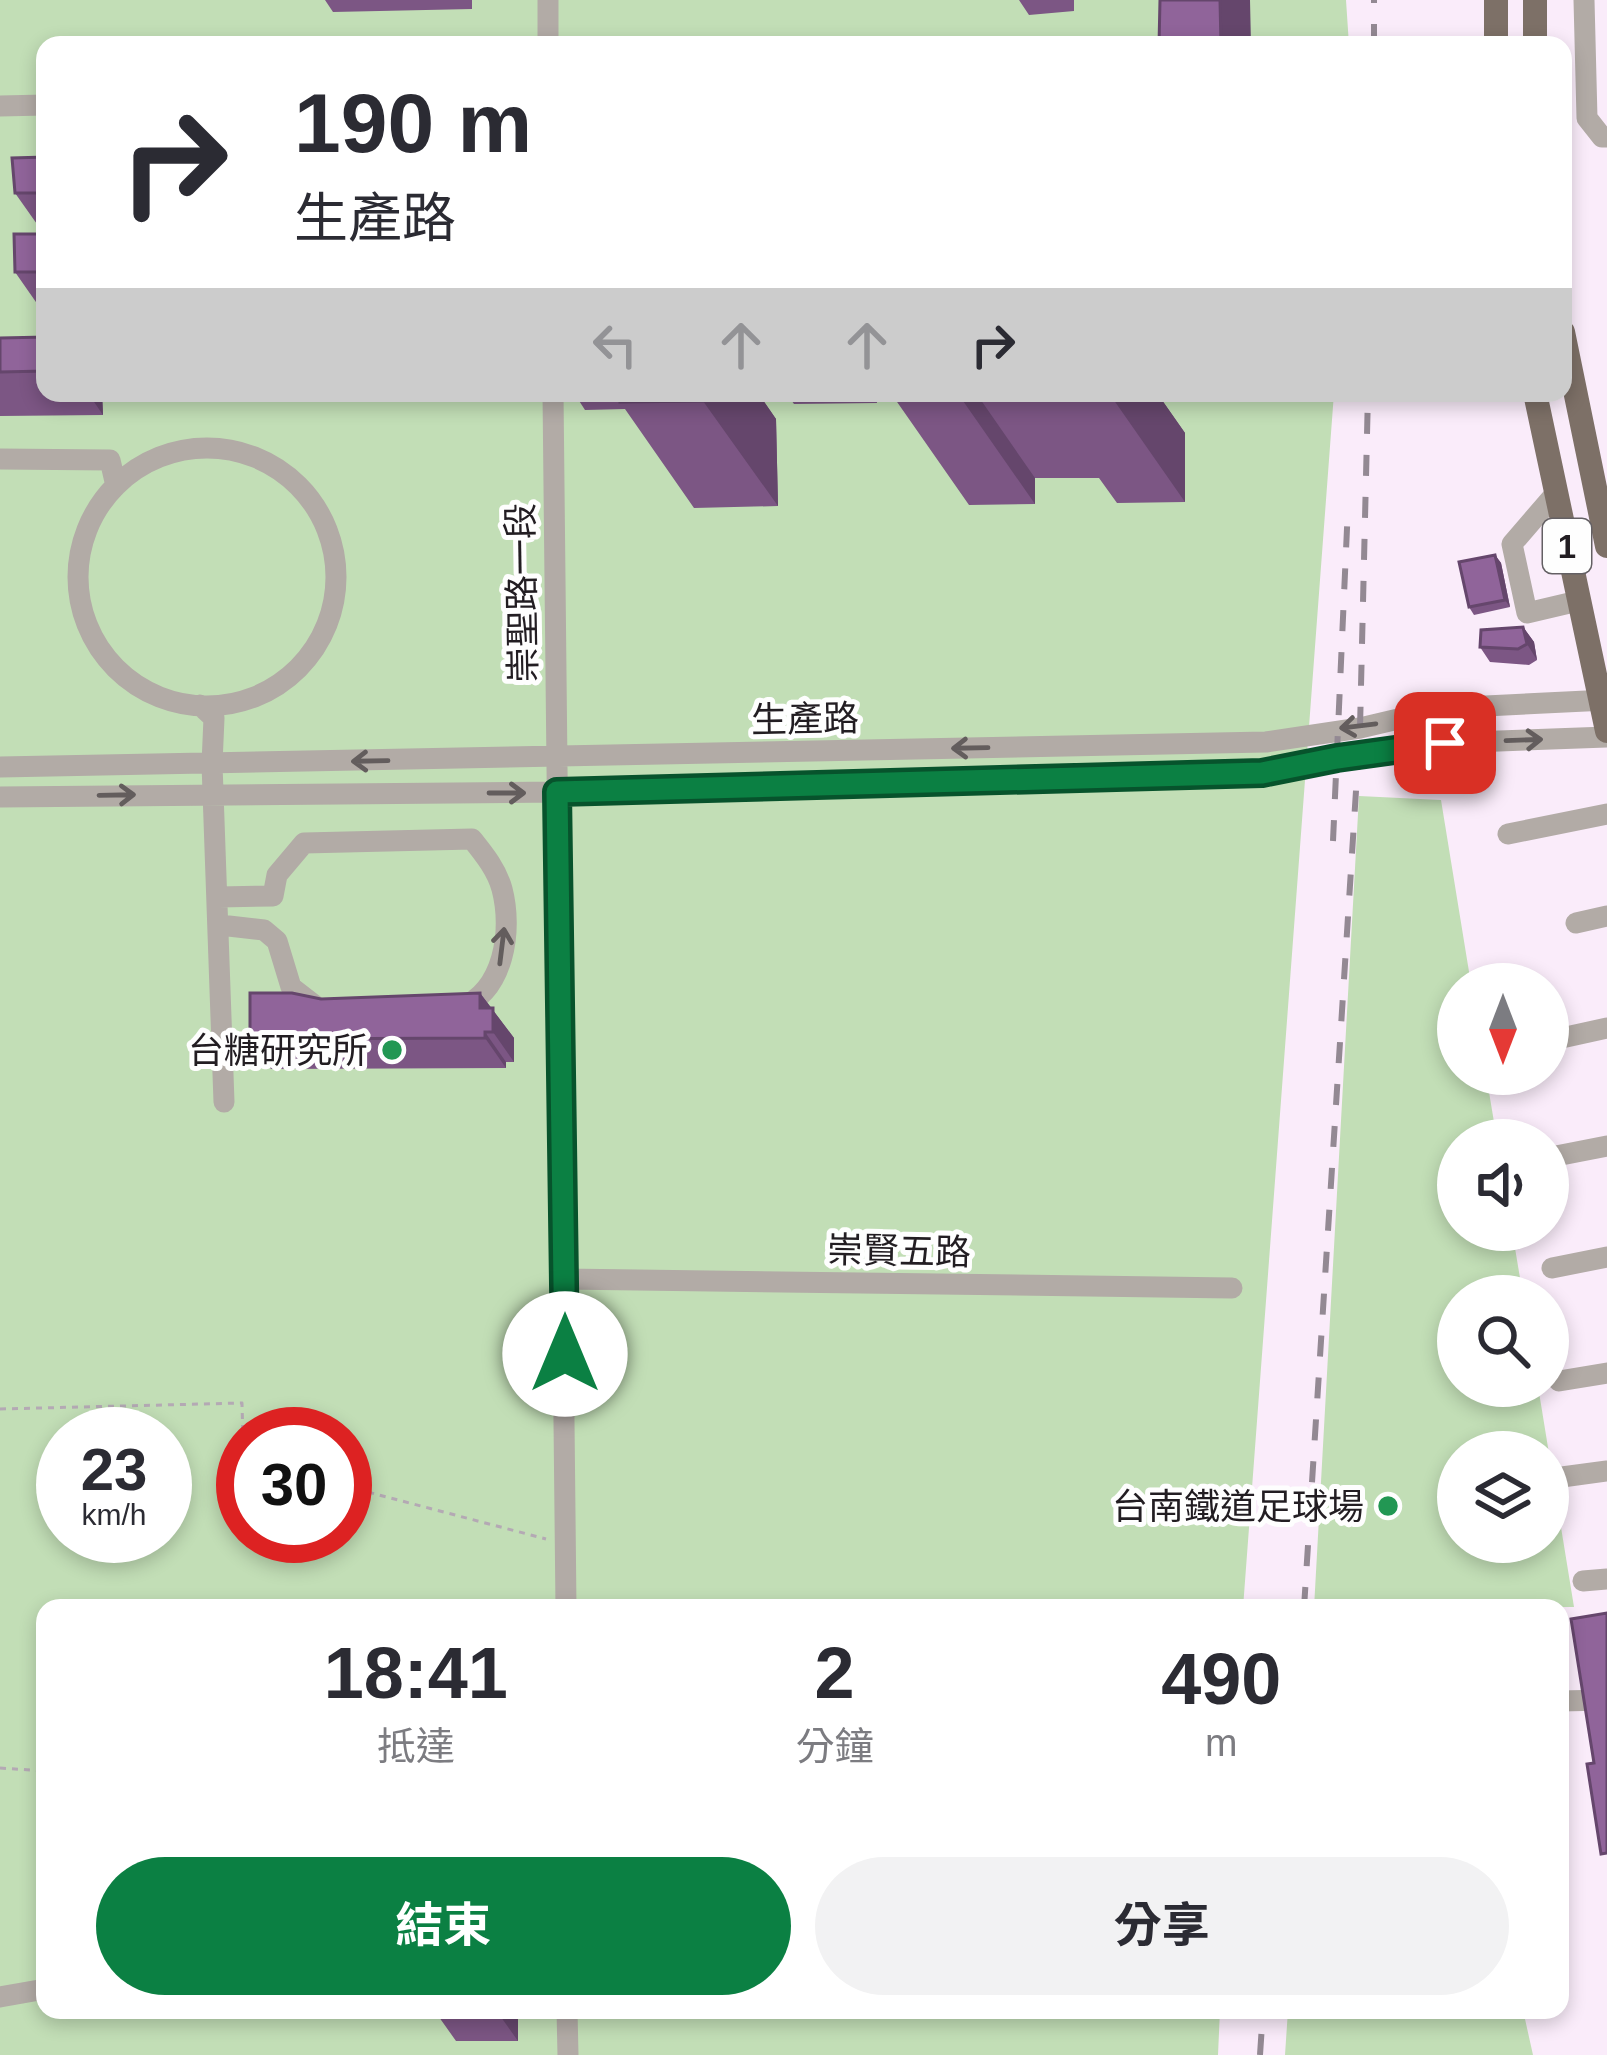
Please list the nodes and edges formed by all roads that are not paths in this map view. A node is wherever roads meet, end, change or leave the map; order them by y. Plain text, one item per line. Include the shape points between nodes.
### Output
1 (548, 0) edge
2 (1496, 0) edge
3 (1535, 0) edge
4 (1584, 0) edge
5 (548, 36) edge
6 (1496, 36) edge
7 (1535, 36) edge
8 (36, 105) edge
9 (0, 106) edge
10 (1607, 137) edge
11 (1572, 376) edge
12 (553, 402) edge
13 (1537, 402) edge
14 (0, 459) edge
15 (116, 486) junction
16 (1556, 493) junction
17 (1607, 546) edge
18 (1578, 601) junction
19 (1603, 699) edge
20 (200, 705) junction
21 (1607, 734) edge
22 (557, 758) junction
23 (212, 764) junction
24 (0, 767) edge
25 (557, 792) junction
26 (214, 794) junction
27 (0, 797) edge
28 (1607, 814) edge
29 (1508, 834) dead end
30 (272, 896) junction
31 (219, 897) junction
32 (1607, 916) edge
33 (1576, 923) dead end
34 (220, 925) junction
35 (278, 941) junction
36 (434, 1010) edge
37 (346, 1012) edge
38 (1607, 1028) edge
39 (1569, 1036) edge
40 (224, 1102) dead end
41 (1607, 1146) edge
42 (1569, 1153) edge
43 (1607, 1257) edge
44 (1552, 1268) dead end
45 (565, 1279) junction
46 (1232, 1288) dead end
47 (1607, 1373) edge
48 (1569, 1379) edge
49 (1607, 1471) edge
50 (1569, 1476) edge
51 (1607, 1579) edge
52 (1583, 1581) dead end
53 (566, 1599) edge
54 (1607, 1700) edge
55 (1569, 1702) edge
56 (36, 1991) edge
57 (0, 1997) edge
58 (567, 2019) edge
59 (568, 2055) edge

1 - 5 street
2 - 6 main road
3 - 7 main road
4 - 10 street via 1587,118
8 - 9 street
11 - 17 main road, 1
12 - 22 street, 崇聖路一段
13 - 16 main road, 1
14 - 15 street via 110,460
15 - 20 street via 84,536 77,577 84,617 103,654 133,683
15 - 20 street via 171,452 212,447 255,456 293,479 321,513 336,555 336,598 321,640 293,674 255,697
16 - 18 main road, 1
16 - 18 street via 1512,544 1527,614
18 - 19 main road, 1
19 - 21 main road, 1
19 -> 22 street, 生產路 via 1445,708 1266,742
20 - 23 street via 214,718
25 -> 21 street, 生產路 via 1262,773 1445,743
22 -> 23 street, 生產路
22 - 25 street, 崇聖路一段
23 - 24 street, 生產路
23 - 26 street
26 -> 25 street, 生產路
25 - 45 street, 崇聖路一段
27 -> 26 street, 生產路
26 - 31 street
28 - 29 street
30 - 31 street
30 - 35 street
36 -> 30 street via 478,1001 505,942 502,891 472,839 304,843 277,874
31 - 34 street
32 - 33 street
34 - 35 street via 264,930
34 - 40 street
35 - 37 street via 291,987 325,1013
38 - 39 street
41 - 42 street
43 - 44 street
45 - 46 street, 崇賢五路
45 - 53 street, 崇聖路一段
47 - 48 street
49 - 50 street
51 - 52 street
54 - 55 street
56 - 57 street
58 - 59 street

